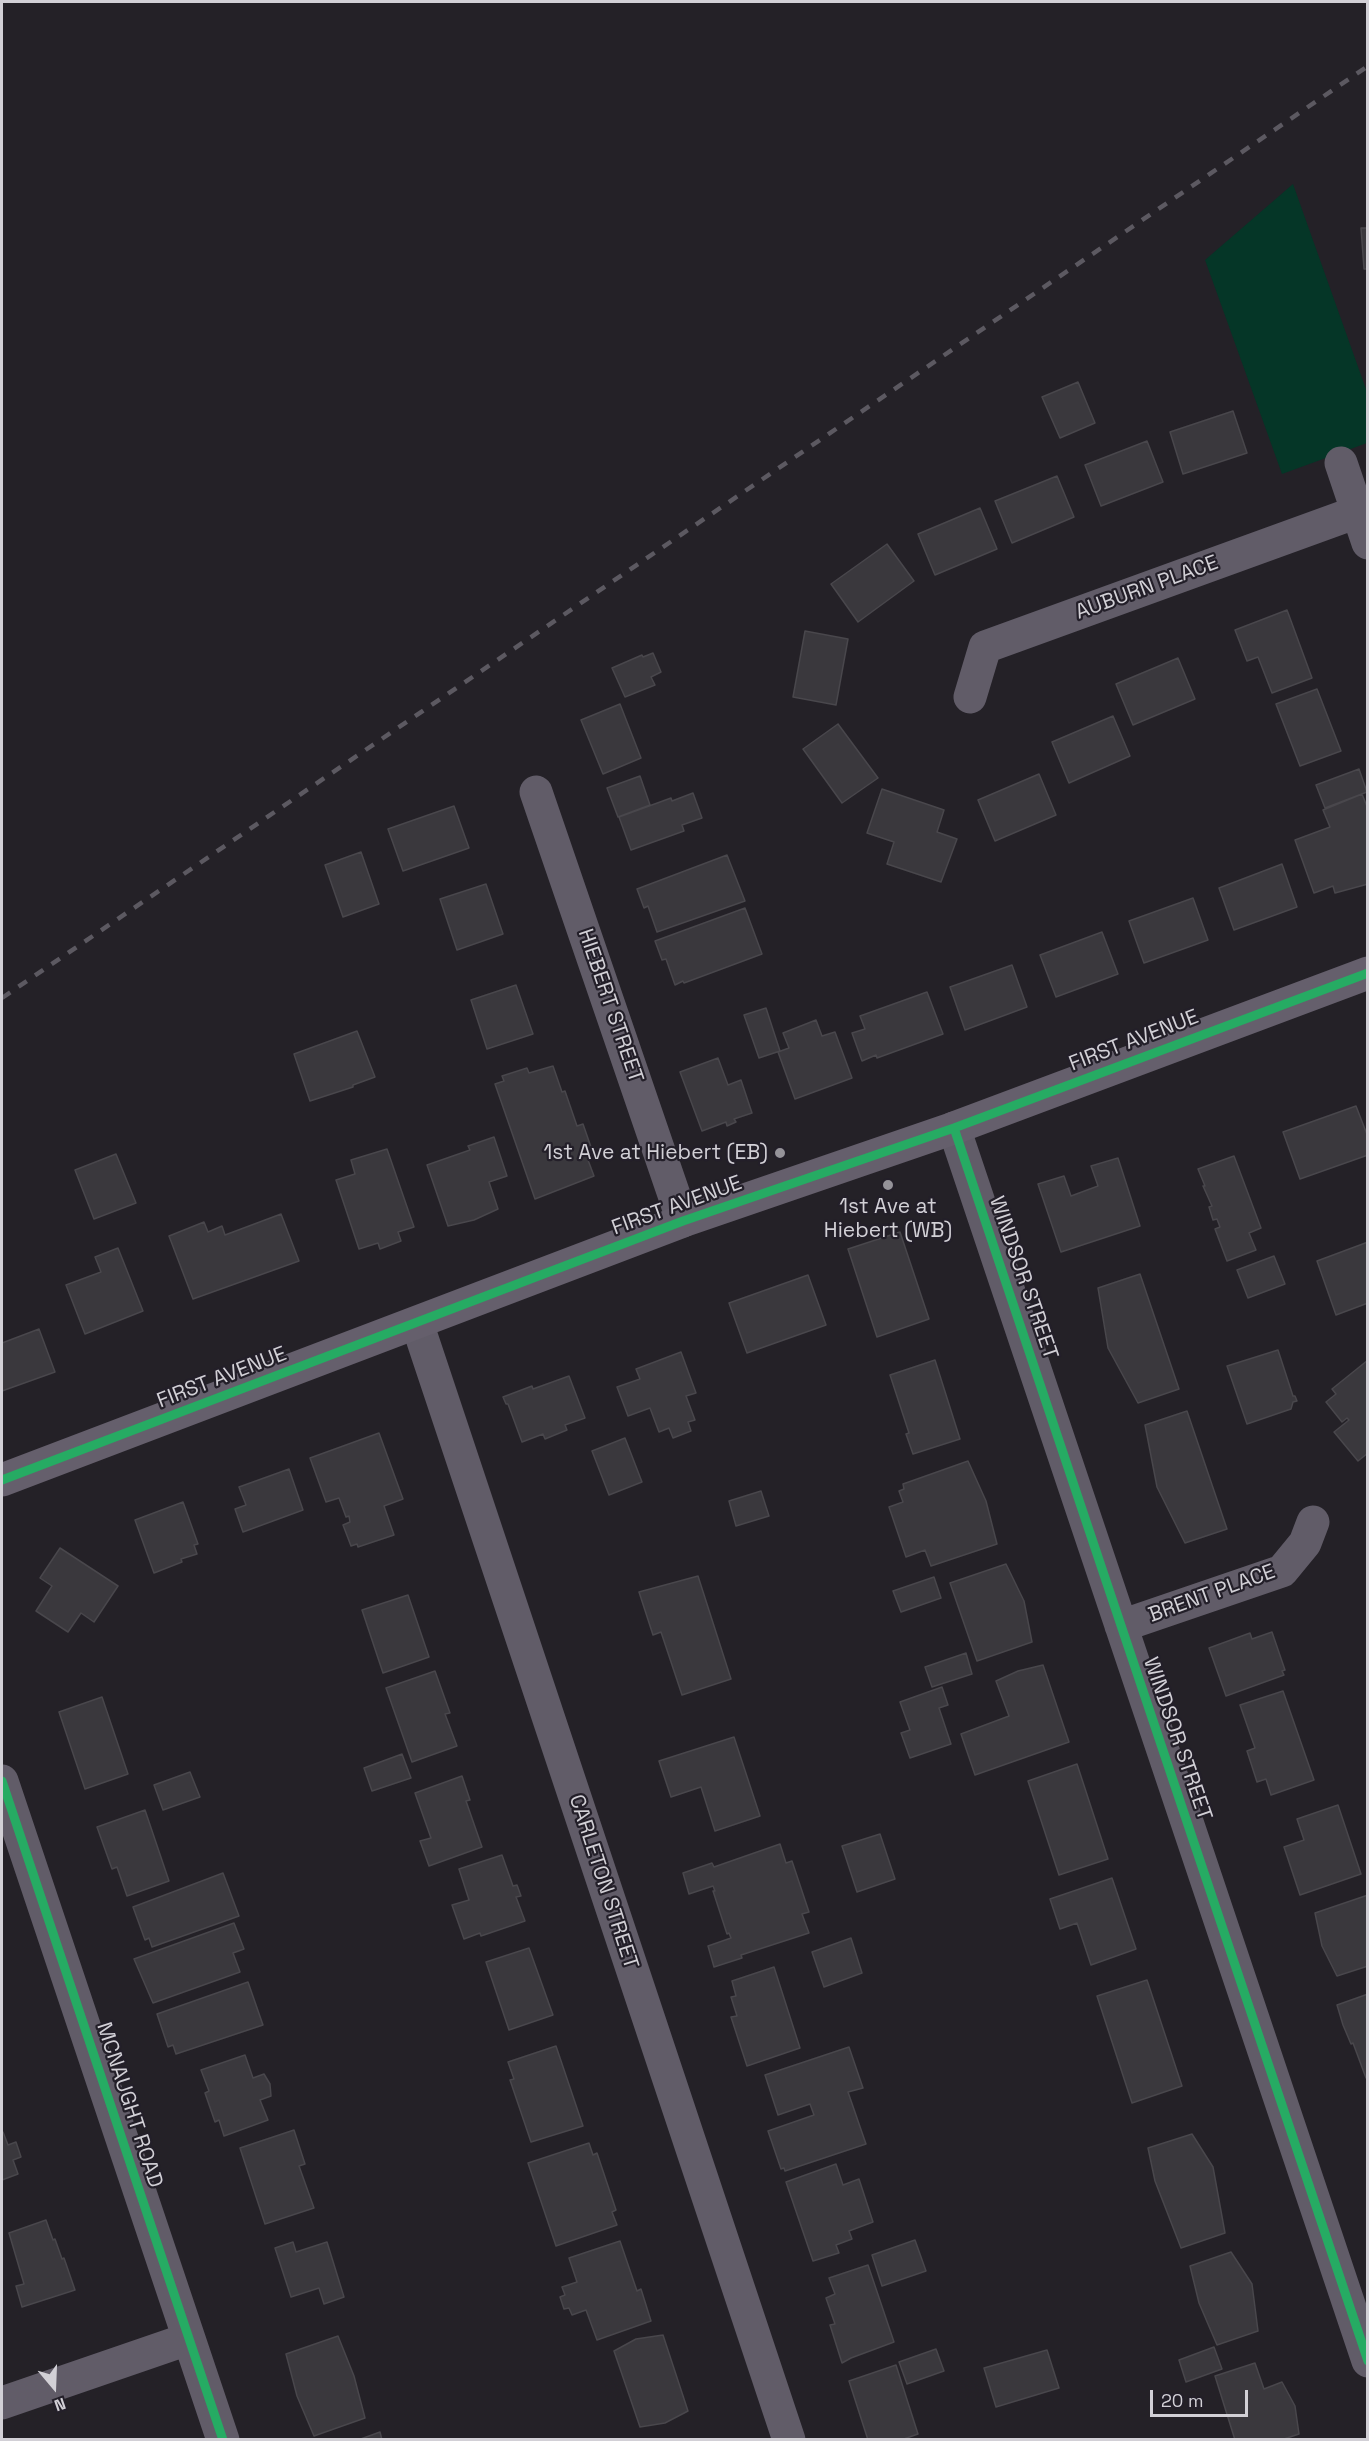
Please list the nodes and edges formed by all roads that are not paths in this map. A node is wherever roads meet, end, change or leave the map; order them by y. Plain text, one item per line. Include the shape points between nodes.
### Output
1 (1341, 463) dead end
2 (1357, 512) junction
3 (1368, 543) edge
4 (970, 697) dead end
5 (536, 792) dead end
6 (1368, 973) edge
7 (954, 1128) junction
8 (683, 1221) junction
9 (417, 1323) junction
10 (2, 1480) edge
11 (1313, 1522) dead end
12 (1121, 1626) junction
13 (2, 1781) edge
14 (188, 2339) junction
15 (1368, 2361) edge
16 (2, 2403) edge
17 (223, 2439) edge
18 (789, 2439) edge

1 - 2 street
2 - 3 street
2 - 4 street, AUBURN PLACE via 985,647
5 - 8 street, HIEBERT STREET
6 - 7 street, FIRST AVENUE
7 - 8 street, FIRST AVENUE
7 - 12 street, WINDSOR STREET
8 - 9 street, FIRST AVENUE
9 - 10 street, FIRST AVENUE
9 - 18 street, CARLETON STREET
11 - 12 street, BRENT PLACE via 1305,1544 1282,1571
12 - 15 street, WINDSOR STREET
13 - 14 street, MCNAUGHT ROAD
14 - 16 street
14 - 17 street, MCNAUGHT ROAD

